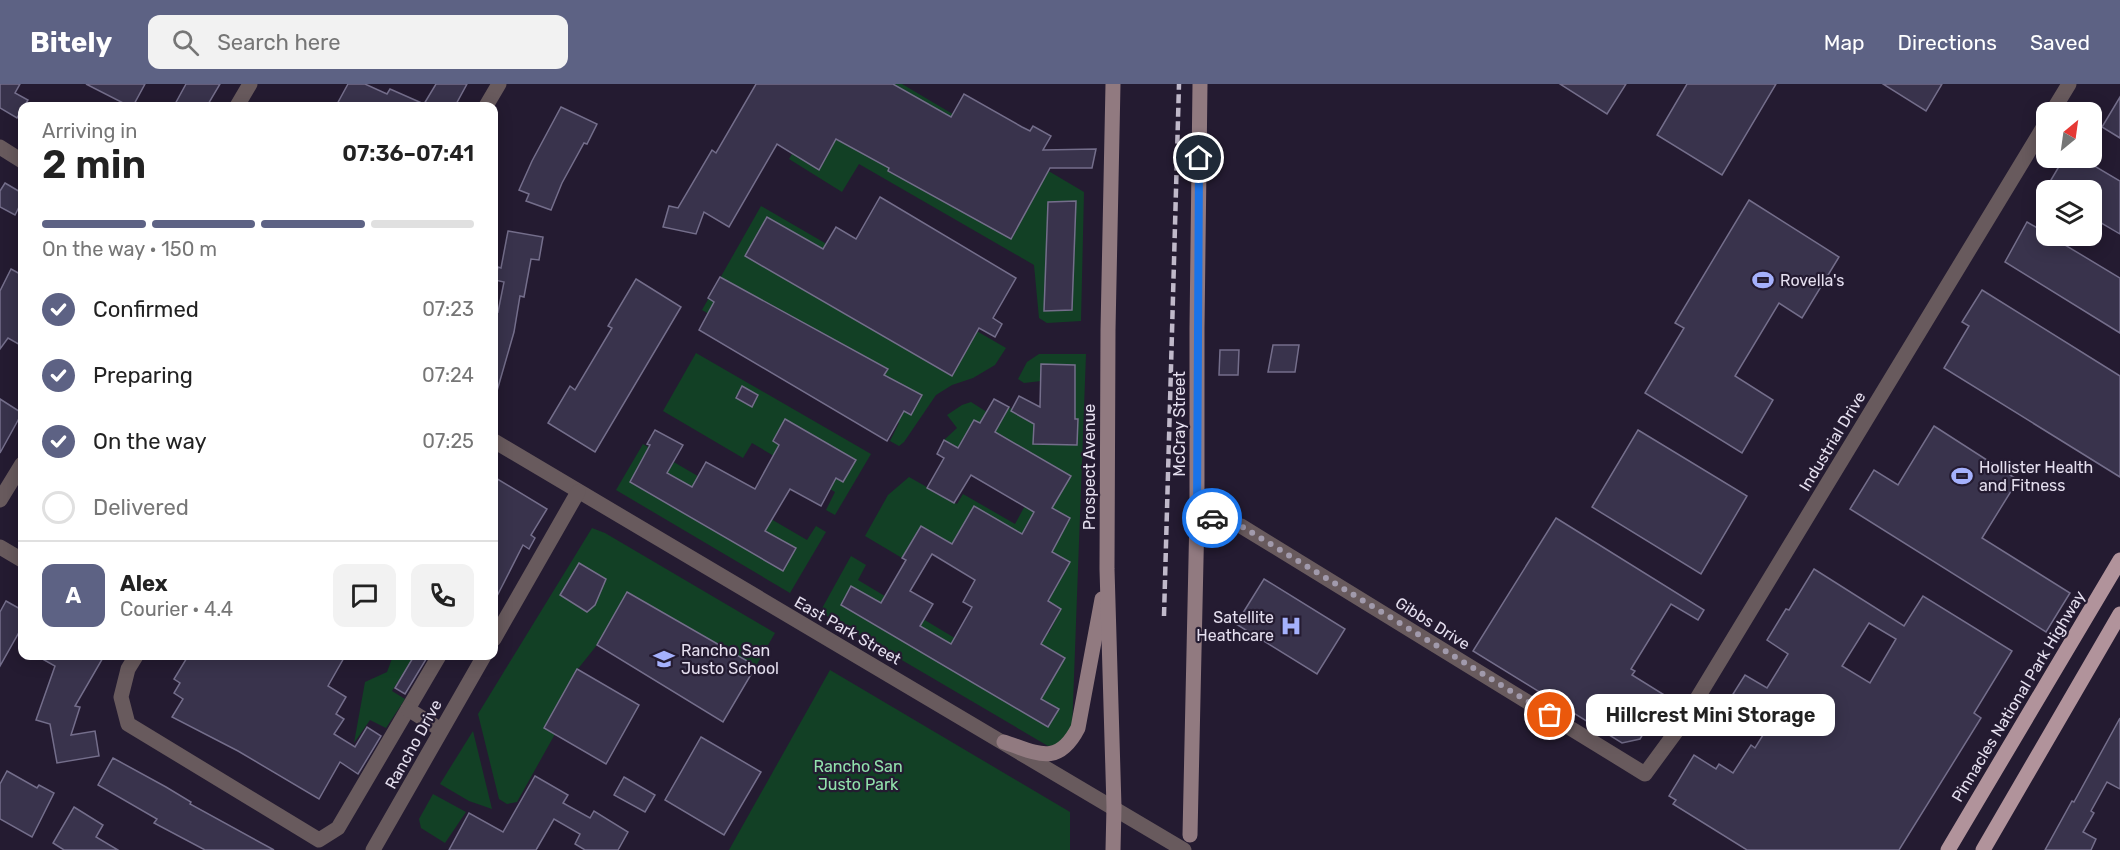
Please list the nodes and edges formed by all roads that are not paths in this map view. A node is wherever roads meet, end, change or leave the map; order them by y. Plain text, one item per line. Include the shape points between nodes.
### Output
1 (250, 84) edge
2 (499, 84) edge
3 (1113, 84) edge
4 (1200, 84) edge
5 (2069, 84) edge
6 (239, 102) edge
7 (488, 102) edge
8 (2058, 102) edge
9 (2036, 140) edge
10 (0, 147) edge
11 (18, 158) edge
12 (498, 443) edge
13 (18, 471) edge
14 (578, 492) junction
15 (0, 500) edge
16 (1197, 514) junction
17 (0, 547) edge
18 (18, 558) edge
19 (2120, 560) edge
20 (1107, 569) junction
21 (2120, 614) edge
22 (498, 632) edge
23 (134, 660) edge
24 (438, 660) edge
25 (482, 660) edge
26 (408, 710) junction
27 (441, 730) junction
28 (1004, 742) junction
29 (1645, 774) joint
30 (1114, 807) junction
31 (1190, 835) dead end
32 (373, 850) edge
33 (1113, 850) edge
34 (1184, 850) edge
35 (1948, 850) edge
36 (1983, 850) edge

1 - 6 street
2 - 7 street
3 - 20 street, Prospect Avenue
4 - 16 street, McCray Street
5 - 8 street
9 - 29 street, Industrial Drive via 1682,725
10 - 11 street
12 - 14 street, East Park Street
13 - 15 street
14 - 22 street
14 - 28 street, East Park Street
16 - 29 street, Gibbs Drive via 1241,526
16 - 31 street, McCray Street
17 - 18 street
19 - 35 main road, Pinnacles National Park Highway
20 - 28 street via 1078,728 1071,742 1049,754
20 - 30 street, Prospect Avenue
21 - 36 main road
23 - 26 street via 121,697 128,724 320,840 338,828
24 - 26 street
25 - 27 street, Rancho Drive
26 - 27 street
27 - 32 street, Rancho Drive
28 - 30 street, East Park Street
30 - 33 street, Prospect Avenue
30 - 34 street, East Park Street

